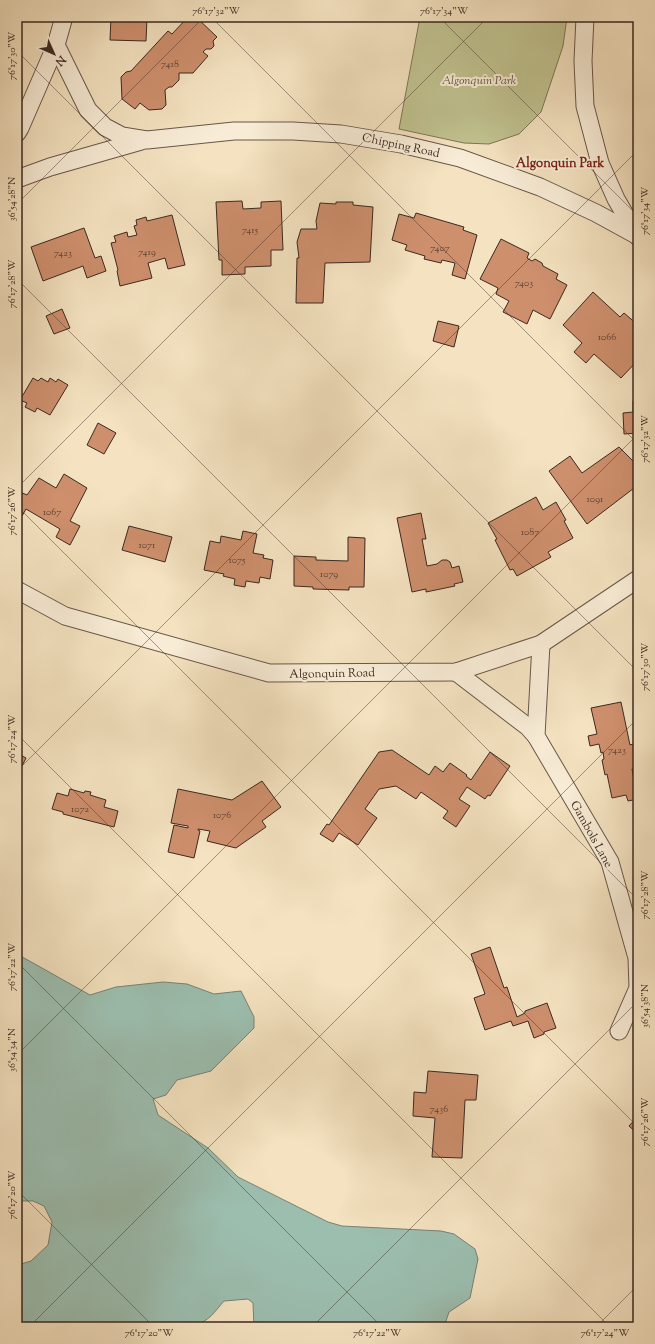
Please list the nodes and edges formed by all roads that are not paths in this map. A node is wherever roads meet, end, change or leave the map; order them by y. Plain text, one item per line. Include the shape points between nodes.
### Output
1 (64, 17) edge
2 (585, 17) edge
3 (56, 44) junction
4 (17, 133) edge
5 (147, 140) junction
6 (17, 179) edge
7 (638, 237) edge
8 (638, 579) edge
9 (17, 590) edge
10 (541, 644) junction
11 (456, 672) junction
12 (536, 736) junction
13 (619, 1031) dead end

1 - 3 street
2 - 7 street via 585,106 600,163 616,199
3 - 4 street
3 - 5 street, Chipping Road via 88,110 105,127 122,136
5 - 6 street, Chipping Road via 50,167
5 - 7 street, Chipping Road via 234,131 293,130 341,134 401,144 460,158 540,187 596,213
8 - 10 street, Algonquin Road
9 - 11 street, Algonquin Road via 64,616 269,674
10 - 11 street, Algonquin Road
10 - 12 street
11 - 12 street, Gambols Lane via 528,727
12 - 13 street, Gambols Lane via 610,862 637,958 638,988

